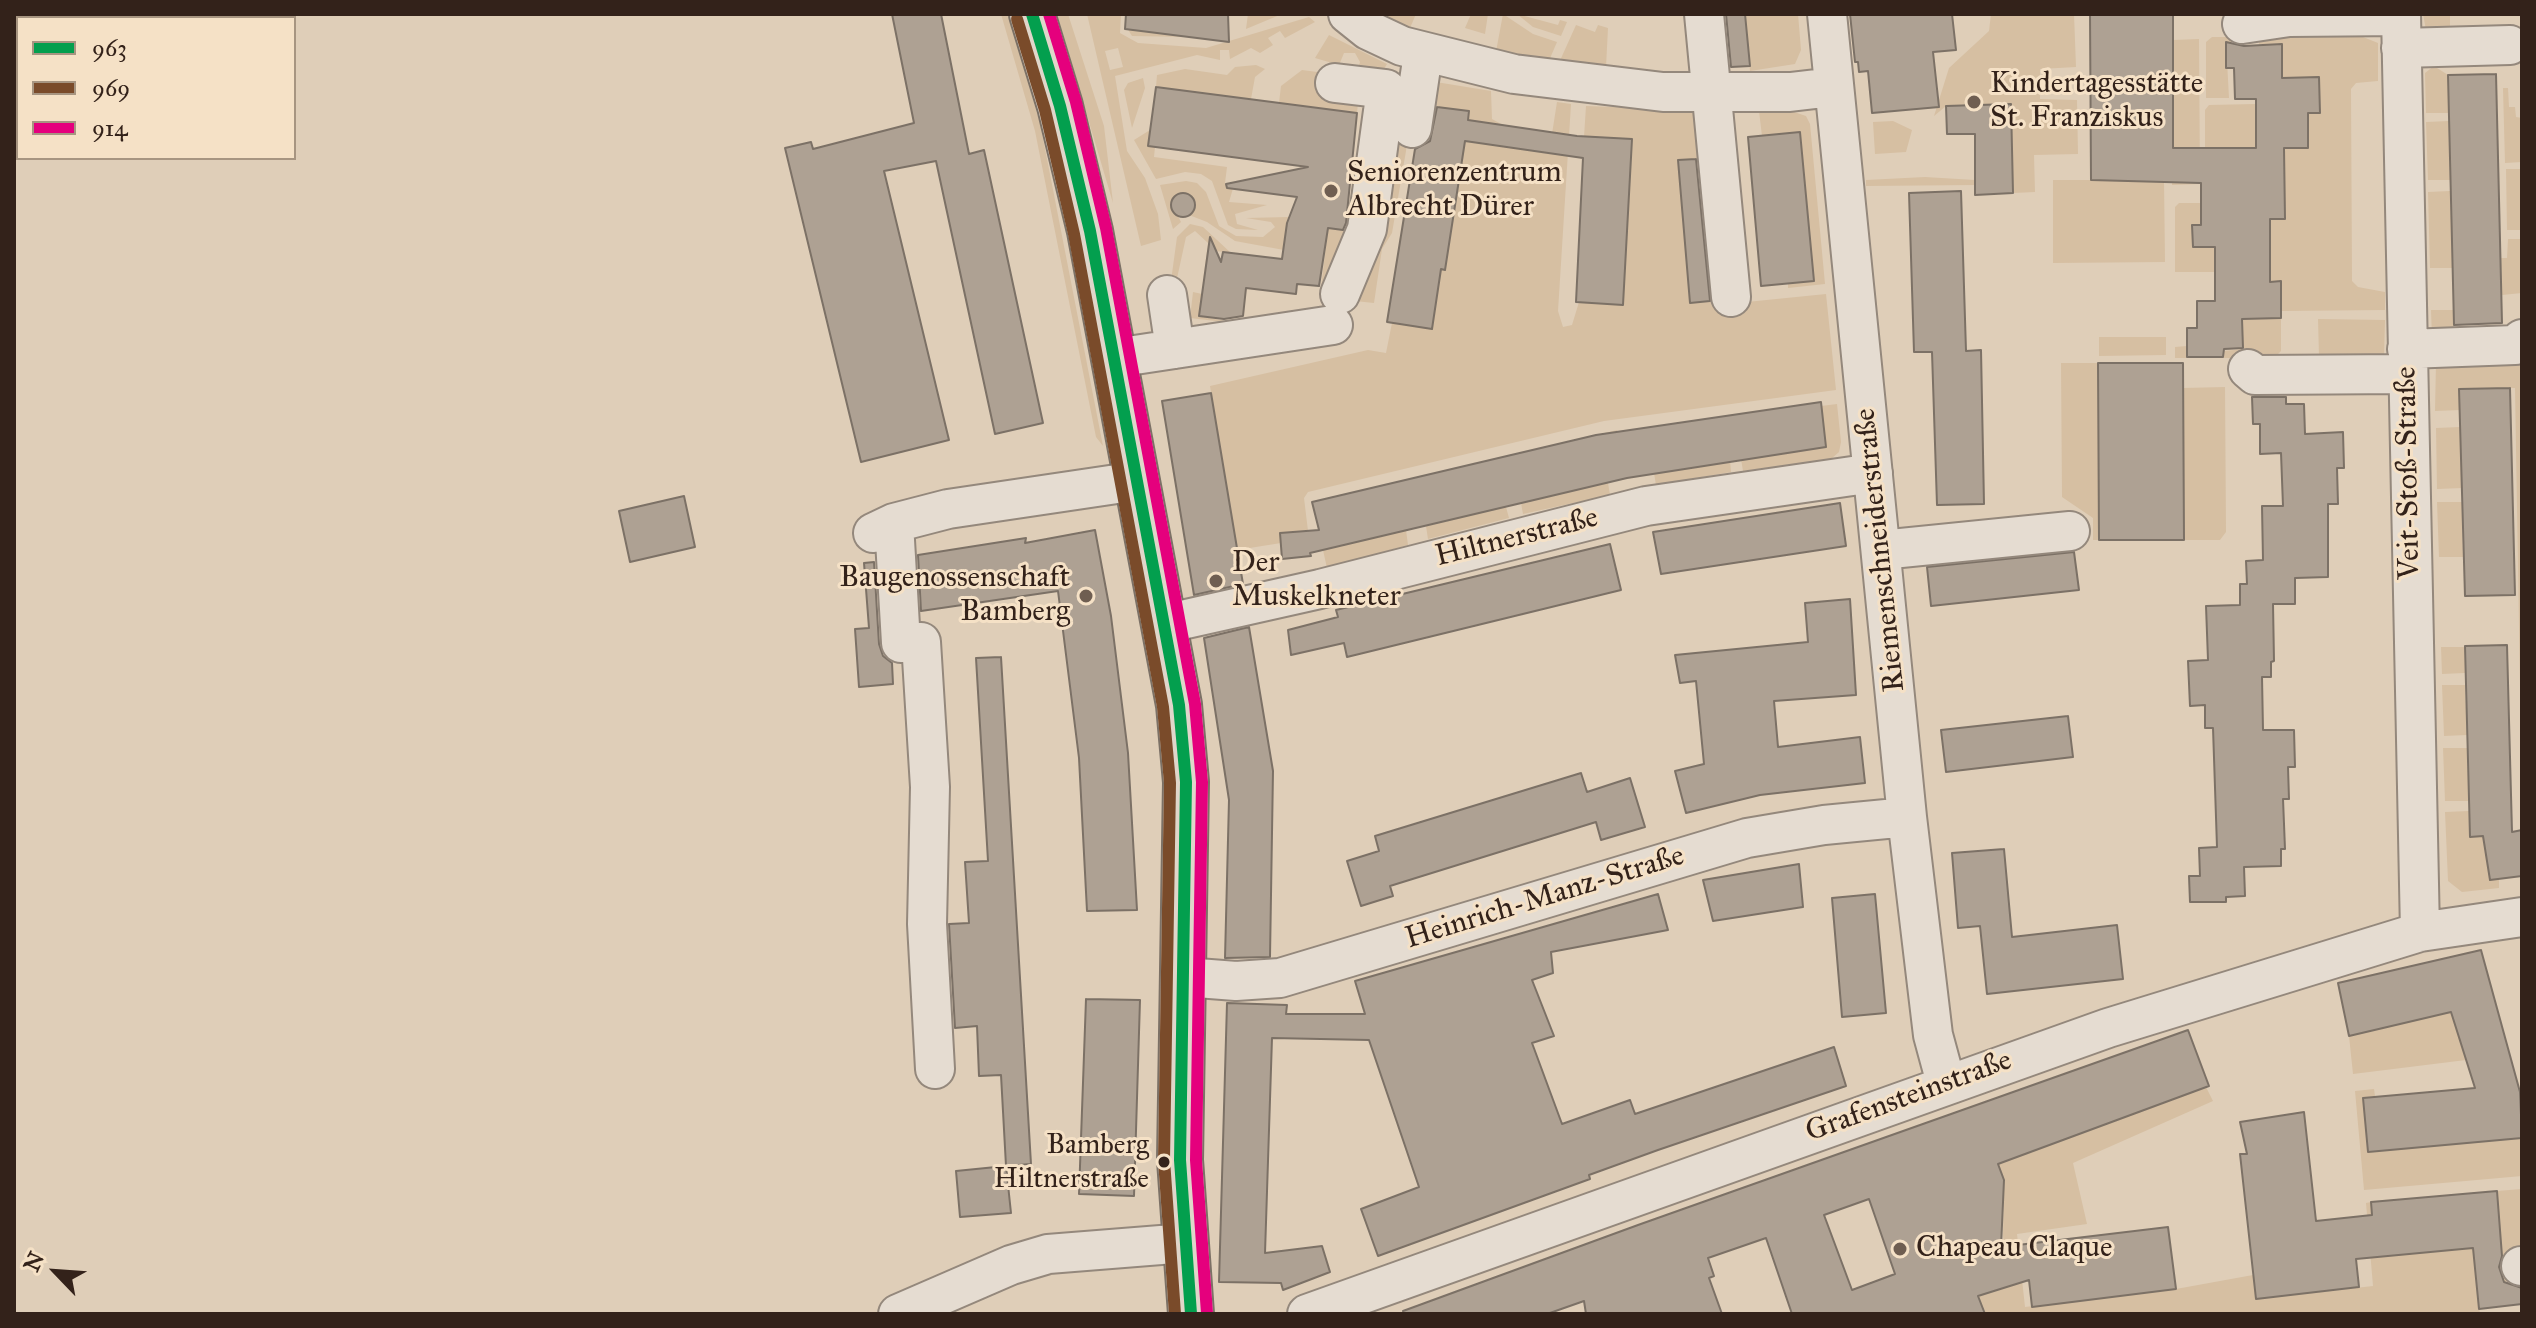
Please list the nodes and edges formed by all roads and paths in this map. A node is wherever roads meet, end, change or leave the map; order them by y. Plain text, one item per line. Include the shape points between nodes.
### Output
1 (1032, 14) edge
2 (1348, 14) edge
3 (1704, 14) edge
4 (1827, 14) edge
5 (2268, 18) edge
6 (2401, 26) edge
7 (2510, 45) dead end
8 (1413, 50) junction
9 (1335, 83) dead end
10 (1833, 87) junction
11 (1386, 89) junction
12 (1712, 91) junction
13 (1412, 128) dead end
14 (1167, 295) dead end
15 (1731, 297) dead end
16 (2522, 339) edge
17 (1175, 349) junction
18 (1115, 358) junction
19 (2407, 362) junction
20 (2244, 375) dead end
21 (1873, 473) junction
22 (1137, 481) junction
23 (2070, 531) dead end
24 (1881, 550) junction
25 (1164, 624) junction
26 (1907, 817) junction
27 (2522, 917) edge
28 (2420, 932) junction
29 (1184, 977) junction
30 (935, 1069) dead end
31 (1946, 1083) junction
32 (1186, 1243) junction
33 (898, 1314) edge
34 (1191, 1314) edge
35 (1307, 1314) edge

1 - 18 main road via 1083,200
2 - 8 street via 1368,30
3 - 12 street
4 - 10 street, Riemenschneiderstraße
5 - 6 street
6 - 7 street
6 - 19 street, Veit-Stoß-Straße
8 - 11 street
8 - 12 street via 1536,76 1663,92
8 - 13 street
9 - 11 street
10 - 12 street
10 - 21 street, Riemenschneiderstraße
11 - 17 street via 1367,229 1336,310
12 - 15 street
14 - 17 street
16 - 19 street via 2515,345
17 - 18 street
18 - 22 main road
19 - 20 street
19 - 28 street, Veit-Stoß-Straße
21 - 24 street, Riemenschneiderstraße
21 - 25 street, Hiltnerstraße via 1646,506
22 - 25 main road
22 - 30 street via 948,509 884,528 901,643 921,642 930,787 927,924
23 - 24 street
24 - 26 street, Riemenschneiderstraße
25 - 29 main road via 1186,782
26 - 29 street, Heinrich-Manz-Straße via 1747,838 1280,978
26 - 31 street, Riemenschneiderstraße via 1933,1035
27 - 28 street, Grafensteinstraße
28 - 31 street, Grafensteinstraße
29 - 32 main road via 1180,1160
31 - 35 street, Grafensteinstraße
32 - 33 street via 1048,1254
32 - 34 main road

